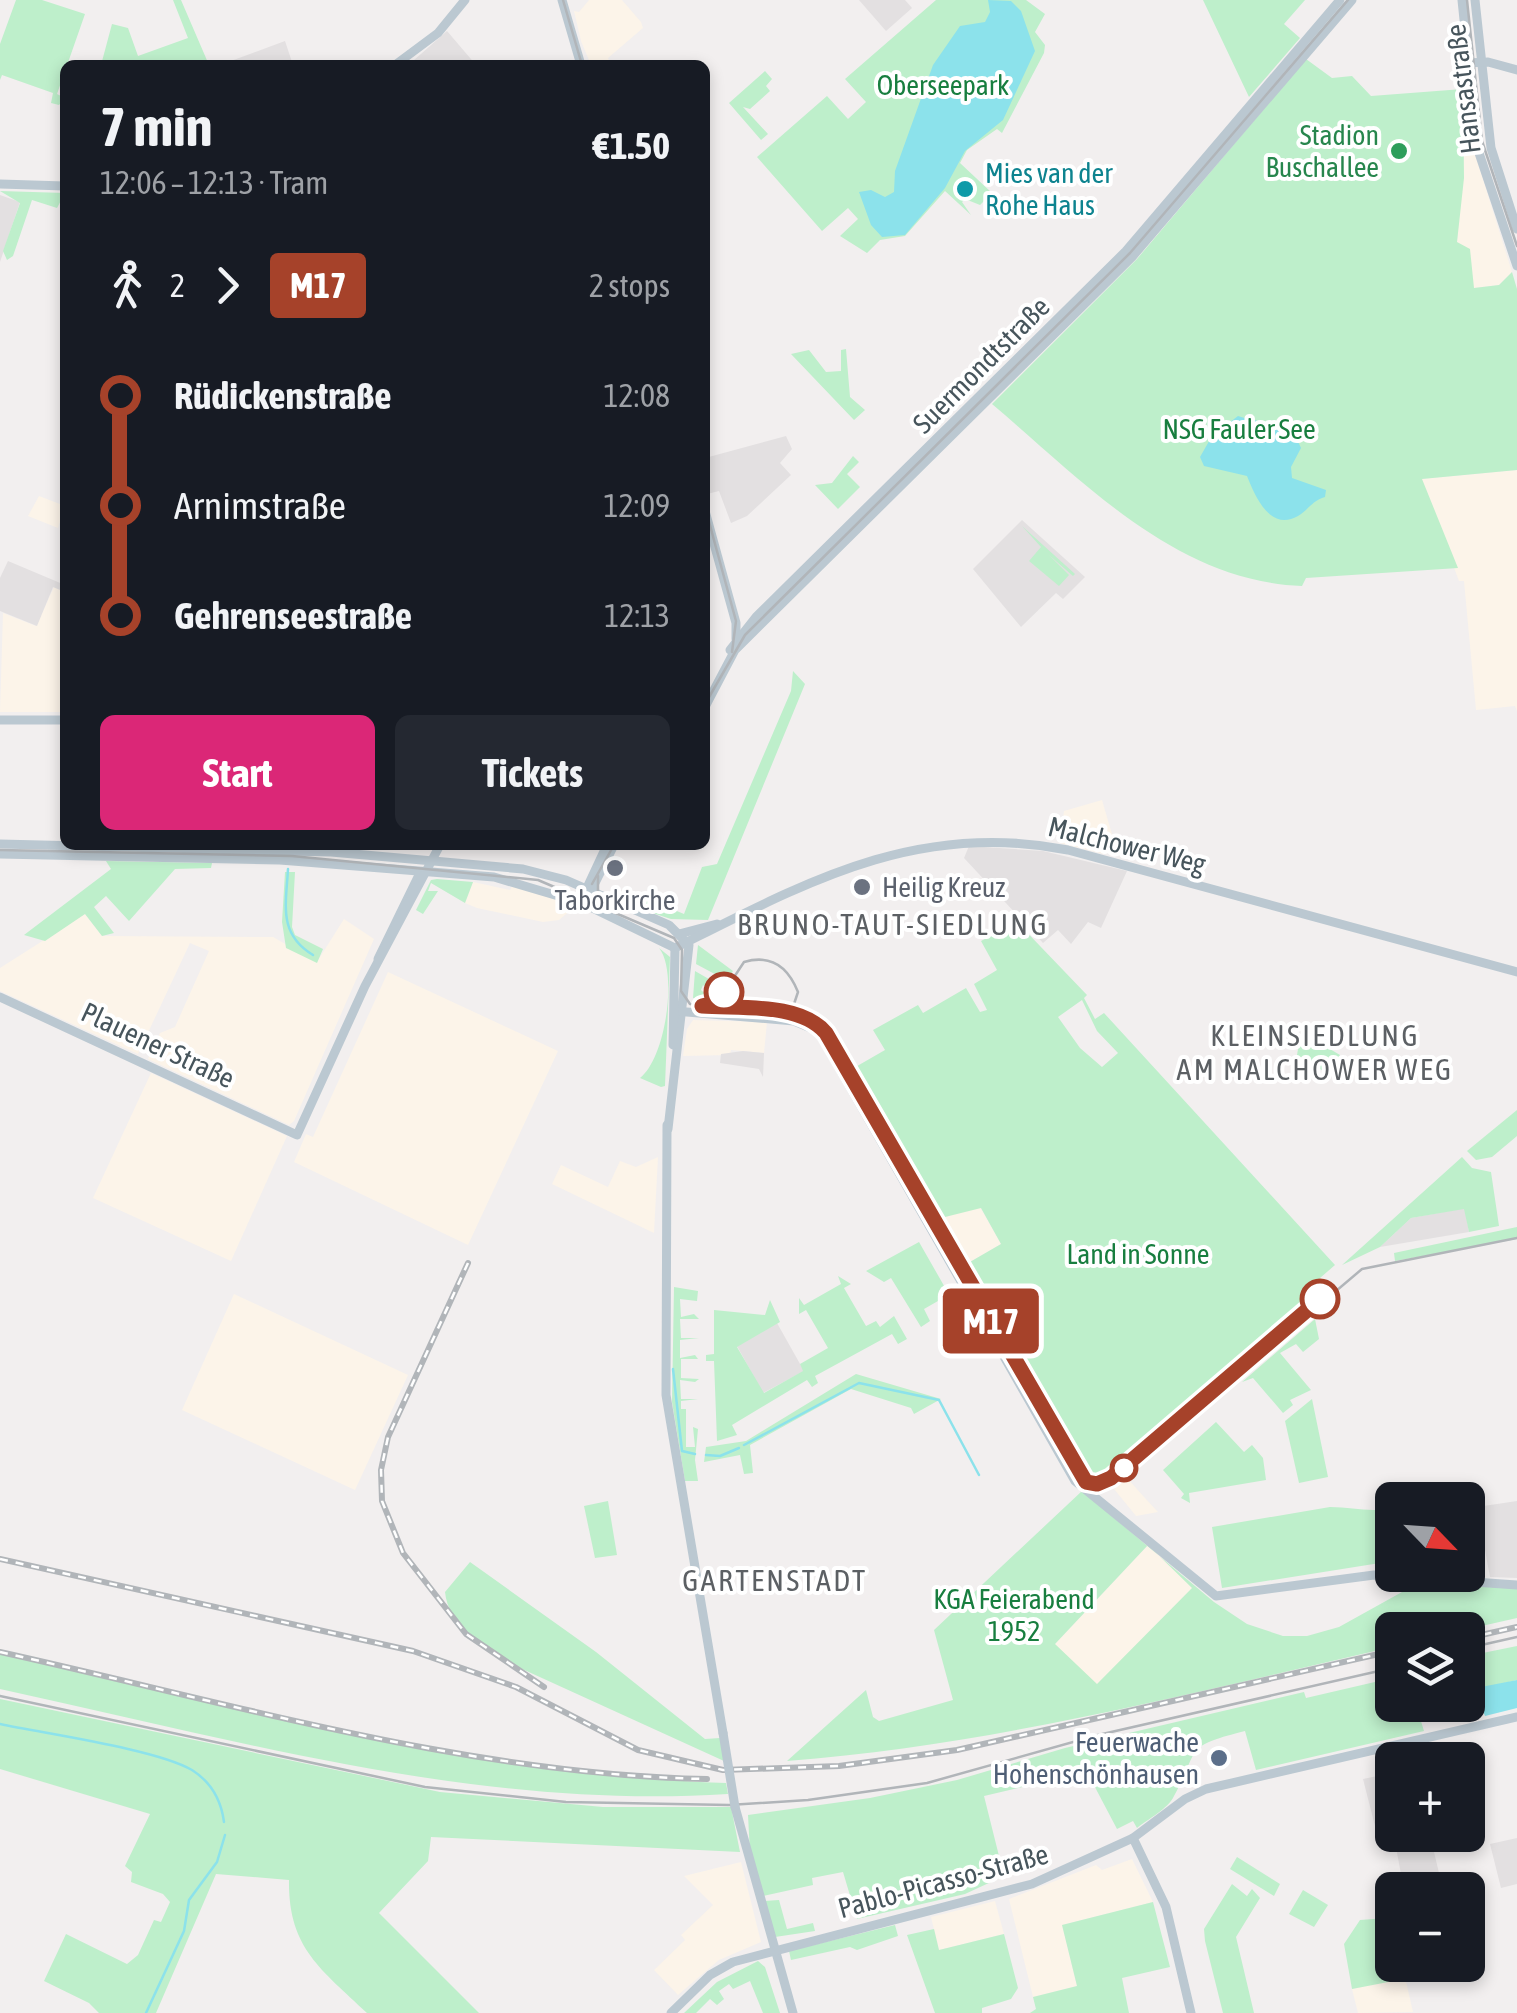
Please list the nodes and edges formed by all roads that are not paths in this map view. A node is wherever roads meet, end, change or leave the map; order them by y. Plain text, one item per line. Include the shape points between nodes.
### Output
1 (465, 0) edge
2 (562, 0) edge
3 (1340, 0) edge
4 (1352, 0) edge
5 (1462, 0) edge
6 (1475, 0) edge
7 (402, 60) edge
8 (579, 60) edge
9 (1481, 62) junction
10 (1466, 63) junction
11 (1517, 70) edge
12 (1237, 125) junction
13 (0, 184) edge
14 (60, 186) edge
15 (1517, 229) edge
16 (1517, 266) edge
17 (710, 528) edge
18 (746, 626) junction
19 (710, 694) edge
20 (0, 720) edge
21 (60, 720) edge
22 (0, 844) edge
23 (60, 847) edge
24 (203, 850) edge
25 (279, 850) edge
26 (434, 850) edge
27 (608, 850) edge
28 (136, 851) edge
29 (0, 854) edge
30 (426, 866) junction
31 (589, 889) junction
32 (582, 902) junction
33 (685, 937) junction
34 (672, 946) junction
35 (1517, 972) edge
36 (0, 997) edge
37 (680, 1011) junction
38 (1517, 1585) edge
39 (1517, 1717) edge
40 (1133, 1838) junction
41 (772, 1948) junction
42 (671, 2013) edge
43 (794, 2013) edge
44 (1190, 2013) edge

1 - 7 main road via 438,33
2 - 8 main road
3 - 12 main road
4 - 12 main road
5 - 10 main road, Hansastraße
6 - 9 main road, Hansastraße
9 - 10 main road
9 - 11 main road
9 - 15 main road, Hansastraße via 1490,148
10 - 16 main road, Hansastraße via 1480,161
12 - 18 main road, Suermondtstraße via 1126,251
13 - 14 main road
17 - 18 main road
18 - 19 main road, Suermondtstraße
20 - 21 main road
22 - 23 main road
24 - 28 main road
25 - 30 main road
26 - 30 main road
27 - 31 main road
28 - 29 main road
30 - 31 main road via 523,869
30 - 32 main road
30 - 36 main road, Plauener Straße via 384,940 297,1134
31 - 32 main road
31 - 33 main road
32 - 34 main road
33 - 34 main road, Malchower Weg
33 - 35 main road, Malchower Weg via 874,858 934,845 1009,842 1080,853
33 - 37 main road
34 - 37 main road
37 - 38 main road via 794,1021 818,1032 1079,1486 1216,1596 1374,1575
37 - 41 main road, bridge via 668,1130 666,1395 735,1808
39 - 40 main road, Pablo-Picasso-Straße via 1206,1789
40 - 41 main road, Pablo-Picasso-Straße via 1032,1884
40 - 44 main road via 1166,1906
41 - 42 main road, Pablo-Picasso-Straße via 718,1970
41 - 43 main road

